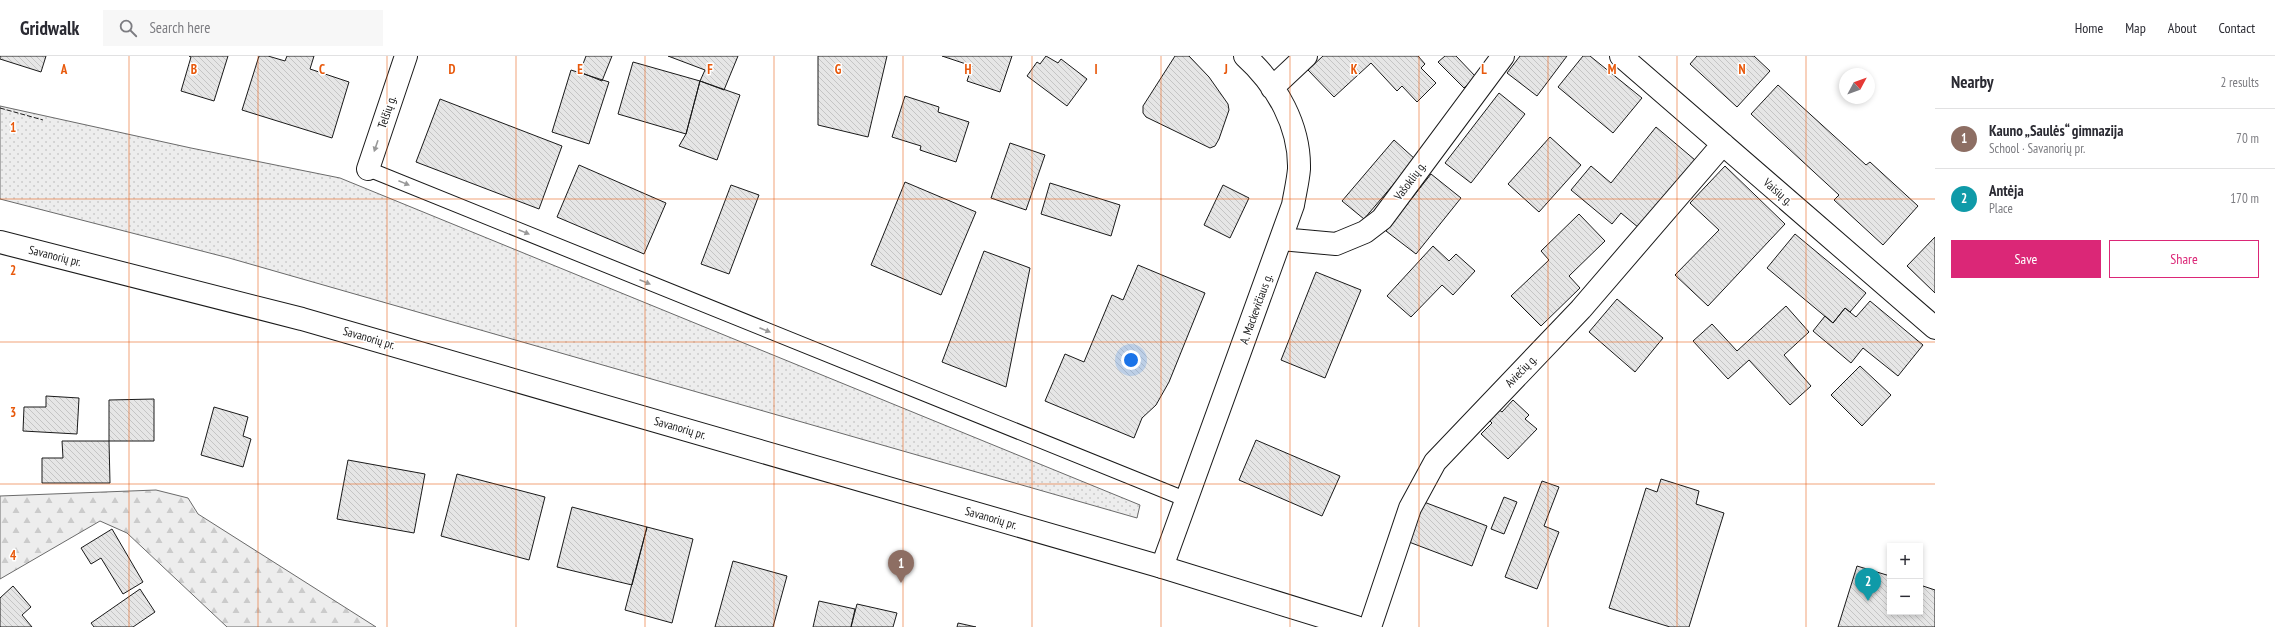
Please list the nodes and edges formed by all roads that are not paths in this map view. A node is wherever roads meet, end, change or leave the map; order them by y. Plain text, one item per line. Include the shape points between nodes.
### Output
1 (406, 56) edge
2 (1245, 56) edge
3 (1306, 56) edge
4 (1503, 56) edge
5 (1621, 56) edge
6 (1272, 88) junction
7 (1722, 144) junction
8 (368, 168) joint
9 (1281, 239) junction
10 (0, 242) edge
11 (1935, 328) edge
12 (1185, 499) junction
13 (1162, 568) junction
14 (1356, 627) edge
15 (1370, 627) edge

1 -> 8 street, Telšių g.
2 - 6 street, A. Mackevičiaus g.
3 - 6 street
4 - 9 street, Vašoklių g. via 1382,219 1365,232 1336,244
5 - 7 street, Vaisių g.
6 - 9 street, A. Mackevičiaus g. via 1286,108 1297,142 1299,170 1294,198
7 - 11 street, Vaisių g.
7 - 15 street, Aviečių g. via 1581,309 1435,462 1410,508
8 -> 12 lane
9 - 12 street, A. Mackevičiaus g.
10 - 13 street, Savanorių pr. via 302,319
12 - 13 street, A. Mackevičiaus g.
13 - 14 street, Savanorių pr.

